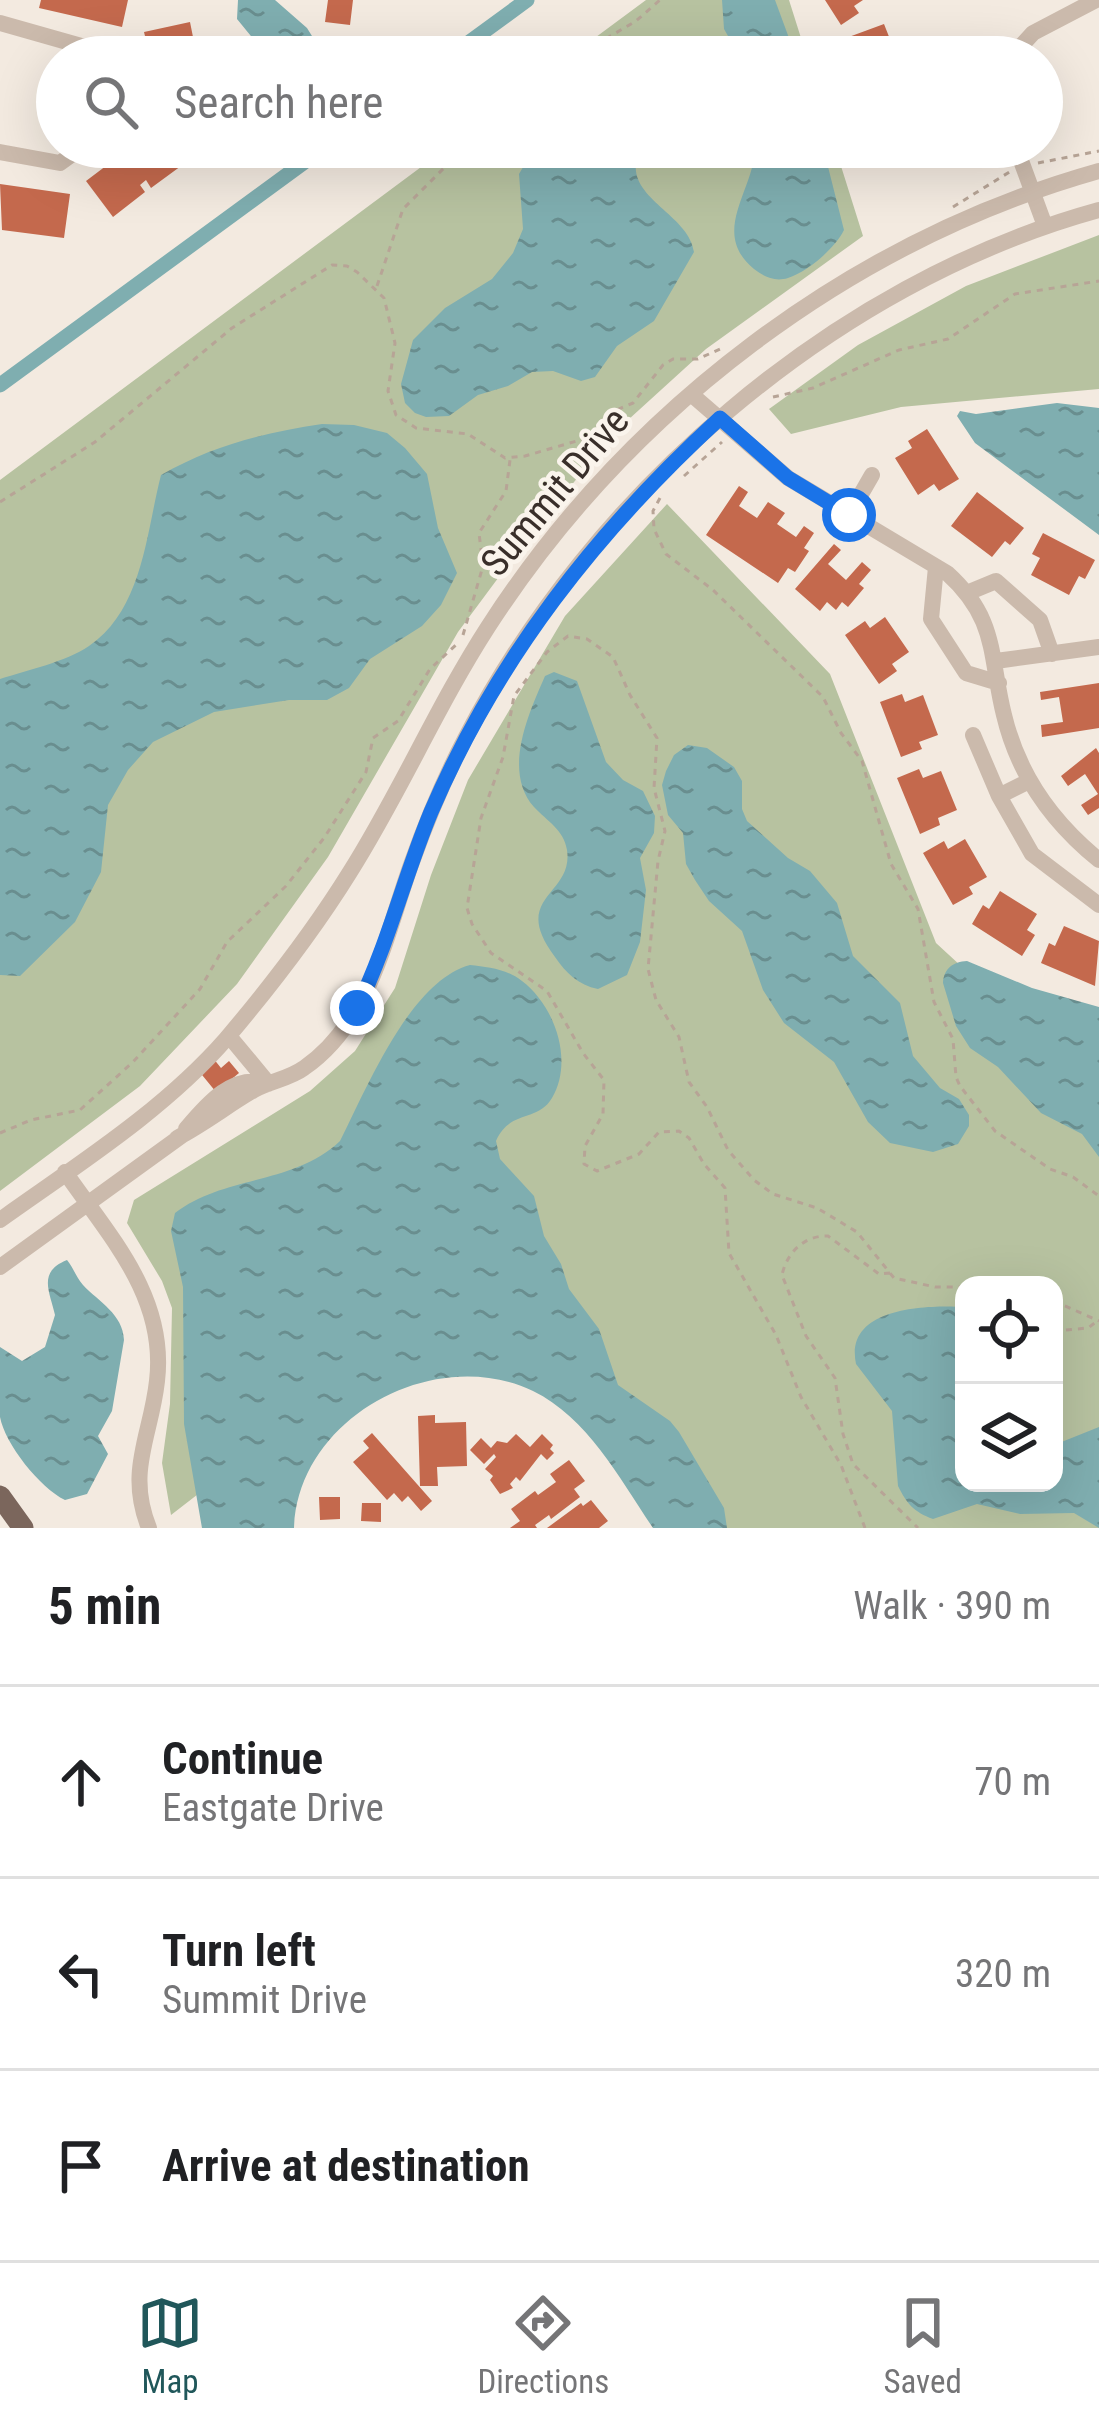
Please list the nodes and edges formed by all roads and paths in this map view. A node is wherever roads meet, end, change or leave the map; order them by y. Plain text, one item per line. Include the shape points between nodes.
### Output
1 (660, 0) edge
2 (1096, 0) edge
3 (0, 23) edge
4 (46, 36) edge
5 (611, 36) edge
6 (1030, 36) edge
7 (0, 152) edge
8 (36, 159) edge
9 (444, 168) edge
10 (1023, 168) edge
11 (1099, 171) edge
12 (1032, 192) junction
13 (1099, 210) edge
14 (1045, 226) junction
15 (1099, 281) edge
16 (376, 288) junction
17 (692, 394) junction
18 (770, 399) dead end
19 (726, 424) junction
20 (662, 473) junction
21 (872, 475) dead end
22 (680, 479) dead end
23 (0, 502) edge
24 (849, 515) junction
25 (936, 567) junction
26 (967, 593) junction
27 (1099, 647) edge
28 (1052, 654) junction
29 (996, 661) junction
30 (999, 683) junction
31 (973, 735) dead end
32 (1029, 781) junction
33 (999, 796) junction
34 (1099, 860) edge
35 (1099, 904) edge
36 (229, 1036) junction
37 (268, 1084) junction
38 (0, 1133) edge
39 (64, 1172) junction
40 (1099, 1196) edge
41 (86, 1204) junction
42 (0, 1220) edge
43 (0, 1267) edge
44 (892, 1272) junction
45 (955, 1286) edge
46 (1063, 1305) edge
47 (1098, 1320) edge
48 (1063, 1330) edge
49 (0, 1496) edge
50 (23, 1528) edge
51 (149, 1528) edge
52 (865, 1528) edge
53 (918, 1528) edge

1 - 5 path
2 - 6 street
3 - 4 street
7 - 8 street
9 - 16 path via 403,209
10 - 12 street
11 - 12 street, Summit Drive
12 - 14 street
12 - 17 street, Summit Drive via 847,280
13 - 14 street, Summit Drive
14 - 19 street, Summit Drive via 898,293 788,366
15 - 18 path via 1015,294 948,339
16 - 23 path via 347,266 321,269 211,344 95,442
16 - 38 path via 393,330 388,391 396,416 416,428 468,434 509,458 506,491 479,533 483,566 467,628 403,715 373,738 366,772 324,838 226,942 200,989 134,1062 80,1110
17 - 19 street
17 - 36 street, Summit Drive via 608,474 522,577 351,872
19 - 20 street, Summit Drive
19 - 22 path
19 - 24 street via 788,478
20 - 37 street, Summit Drive via 563,584 491,691 431,812 357,1008 314,1059
20 - 40 path via 653,512 666,554 823,697 862,761 890,864 918,909 960,1086 995,1131
21 - 24 street
24 - 25 street
25 - 26 street
25 - 30 street via 931,619 966,673
26 - 28 street via 996,581 1040,620
26 - 29 street via 986,622
27 - 28 street
28 - 29 street
29 - 30 street
30 - 32 street
31 - 33 street
32 - 33 street
32 - 34 street
33 - 35 street via 1032,854
36 - 37 street
36 - 39 street, Summit Drive via 178,1087
37 - 41 street, Summit Drive via 242,1090
39 - 41 street
39 - 42 street, Summit Drive
41 - 43 street, Summit Drive
41 - 51 street via 145,1289 152,1314 158,1378 138,1478
44 - 45 path via 908,1283
44 - 52 path via 836,1217 754,1180 689,1082 648,969 665,824 655,796 657,738 613,658 568,636 514,696 481,818 469,917 491,952 548,991 604,1080 605,1103 584,1164 597,1171 619,1165 672,1130 722,1183 729,1252
44 - 53 path via 879,1274 819,1236 803,1242 782,1275 799,1323 836,1378 853,1465
46 - 47 path
47 - 48 path
49 - 50 main road

